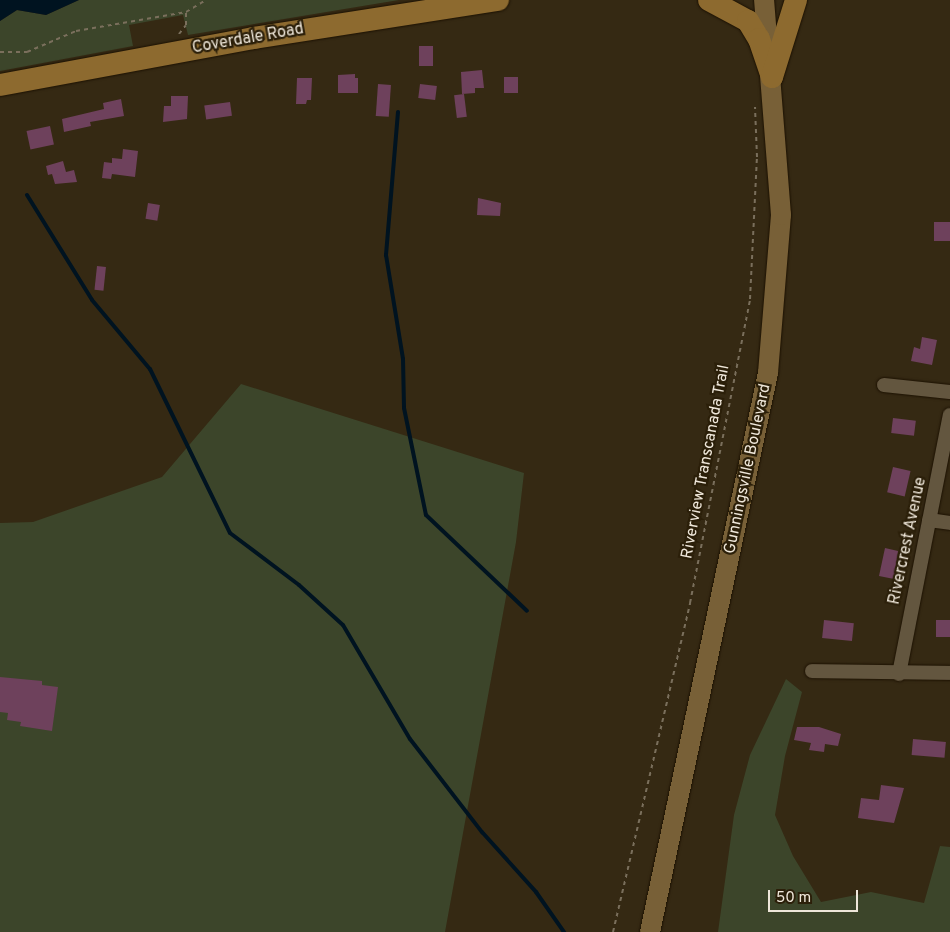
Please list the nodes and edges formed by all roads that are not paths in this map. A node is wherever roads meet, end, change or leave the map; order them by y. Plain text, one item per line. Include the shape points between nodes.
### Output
1 (498, 0) edge
2 (710, 0) edge
3 (764, 0) edge
4 (796, 0) edge
5 (772, 78) junction
6 (0, 85) edge
7 (884, 385) dead end
8 (950, 392) edge
9 (950, 415) edge
10 (929, 520) junction
11 (950, 523) edge
12 (812, 671) dead end
13 (899, 674) junction
14 (950, 674) edge
15 (650, 932) edge

1 - 6 main road, Coverdale Road via 254,38
2 - 5 main road via 731,10 751,26 759,39
3 - 5 main road, Gunningsville Boulevard
4 - 5 main road
5 - 15 main road, Gunningsville Boulevard via 781,215 768,373
7 - 8 street
9 - 10 street, Rivercrest Avenue
10 - 11 street
10 - 13 street, Rivercrest Avenue
12 - 13 street
13 - 14 street

